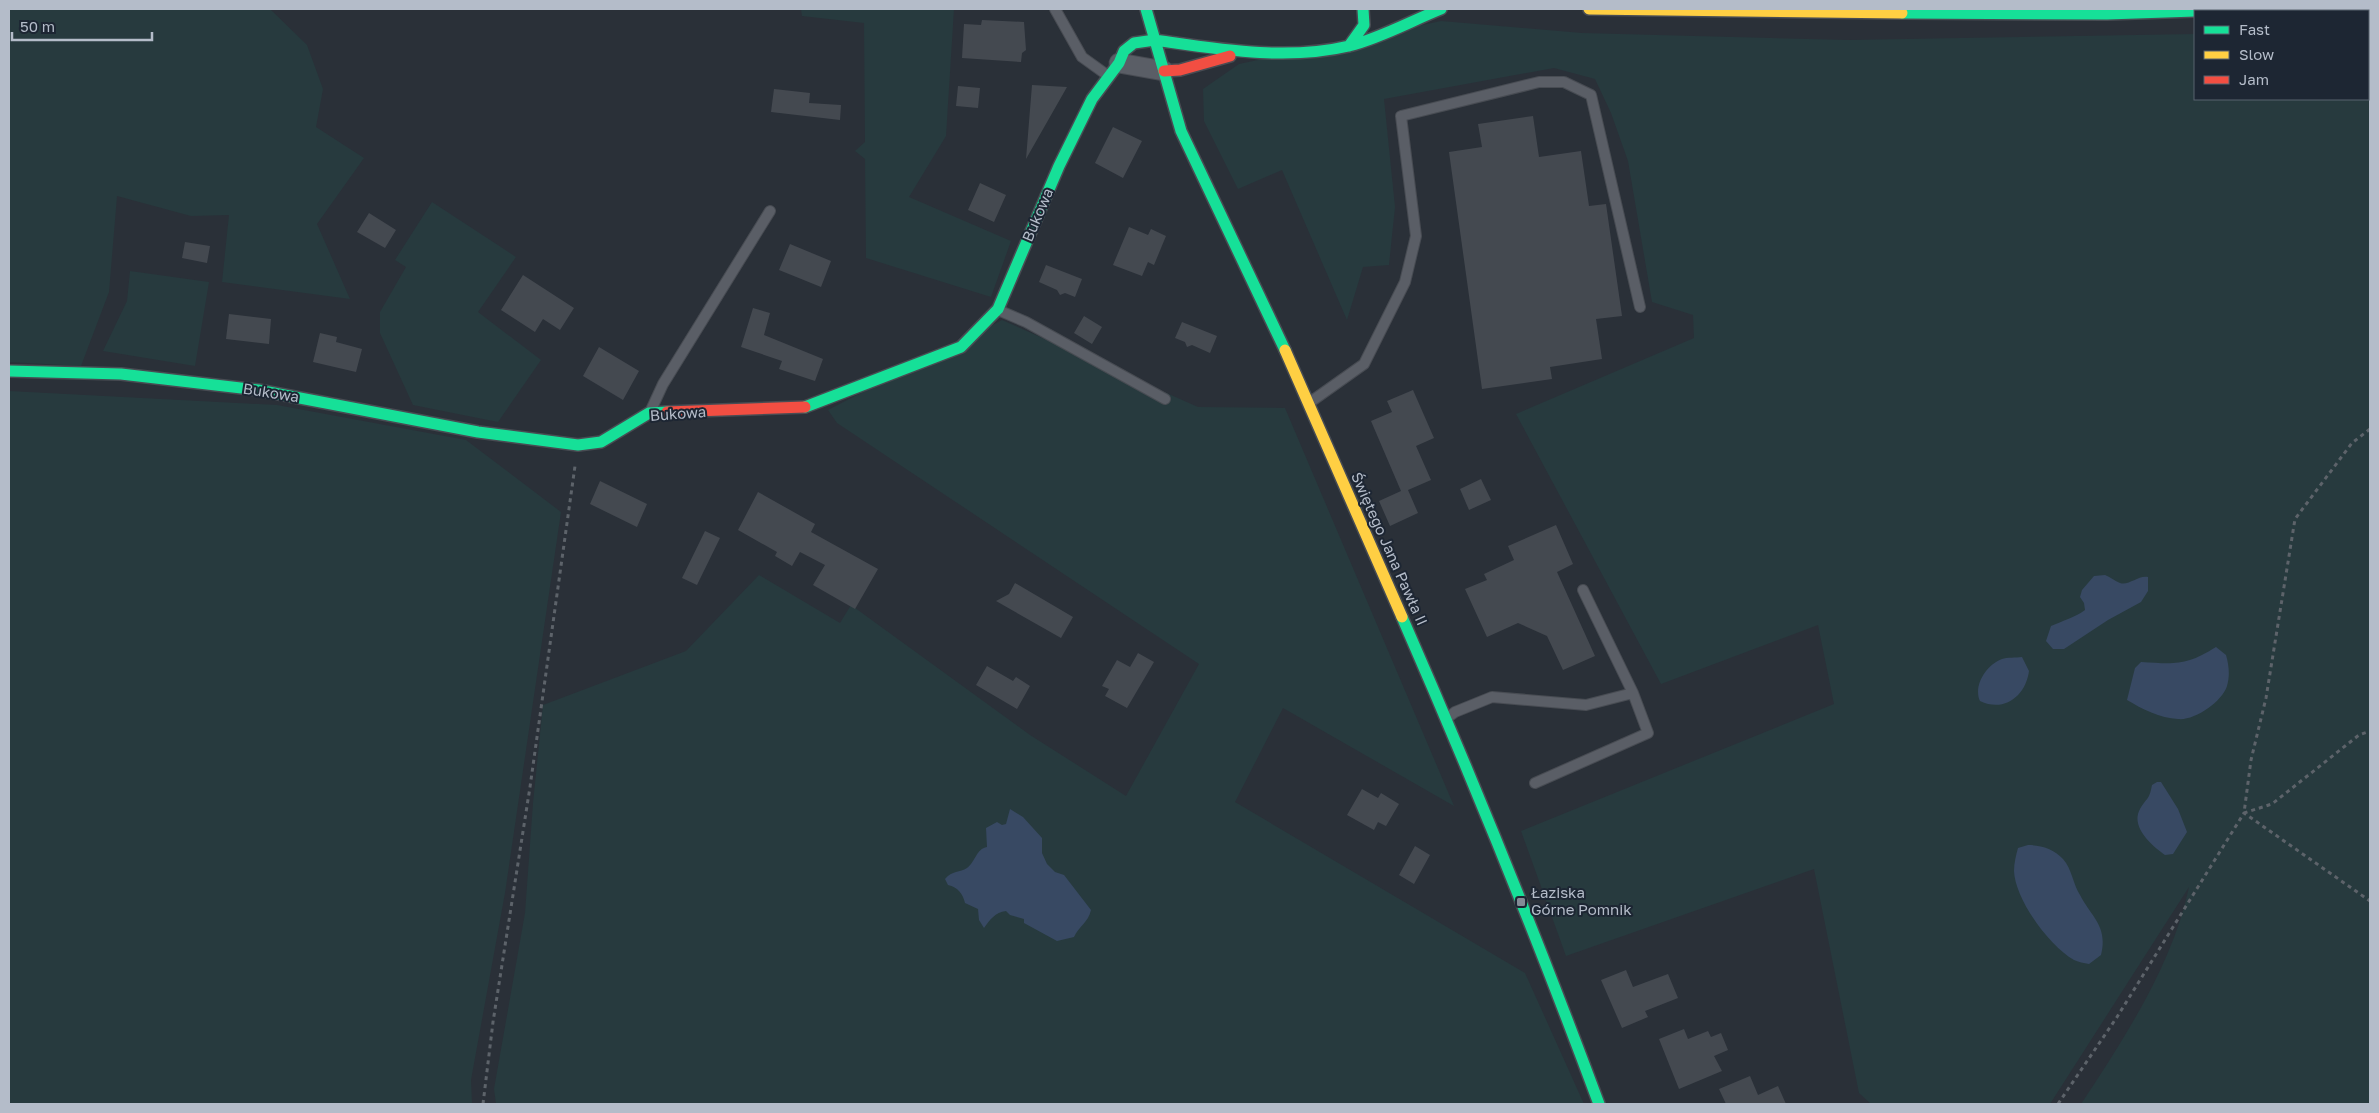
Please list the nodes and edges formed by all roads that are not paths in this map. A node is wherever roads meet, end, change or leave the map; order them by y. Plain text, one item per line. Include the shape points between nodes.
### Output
1 (1055, 9) edge
2 (1146, 9) edge
3 (1363, 9) edge
4 (1441, 9) edge
5 (1589, 9) edge
6 (2284, 9) edge
7 (2245, 10) edge
8 (2194, 12) edge
9 (1155, 40) junction
10 (1349, 46) junction
11 (1252, 51) junction
12 (1113, 69) junction
13 (1164, 71) junction
14 (770, 211) dead end
15 (1640, 307) dead end
16 (998, 309) junction
17 (9, 371) edge
18 (1165, 399) dead end
19 (1309, 404) junction
20 (649, 413) junction
21 (1583, 590) dead end
22 (1633, 693) junction
23 (1447, 718) junction
24 (1535, 783) dead end
25 (1599, 1104) edge

1 - 12 lane via 1082,57
2 - 9 street, Świętego Jana Pawła II
3 - 10 street via 1361,34
4 - 10 street
5 - 8 street via 1862,13
6 - 7 street
9 - 11 street
9 - 12 street, Bukowa via 1134,43 1124,51
9 - 13 street, Świętego Jana Pawła II
10 - 11 street via 1319,51
11 - 13 street via 1180,70
12 - 13 street
12 - 16 street, Bukowa via 1092,99 1059,166
13 - 19 street, Świętego Jana Pawła II via 1181,131
14 - 20 lane via 663,384
15 - 19 lane via 1592,94 1564,82 1540,82 1401,116 1416,236 1405,282 1364,364
16 - 18 lane
16 - 20 street, Bukowa via 961,347 808,407
17 - 20 street, Bukowa via 121,374 258,390 478,432 578,445 601,442
19 - 23 street, Świętego Jana Pawła II
21 - 22 lane
22 - 23 lane via 1586,706 1492,697
22 - 24 lane via 1648,733
23 - 25 street, Świętego Jana Pawła II

